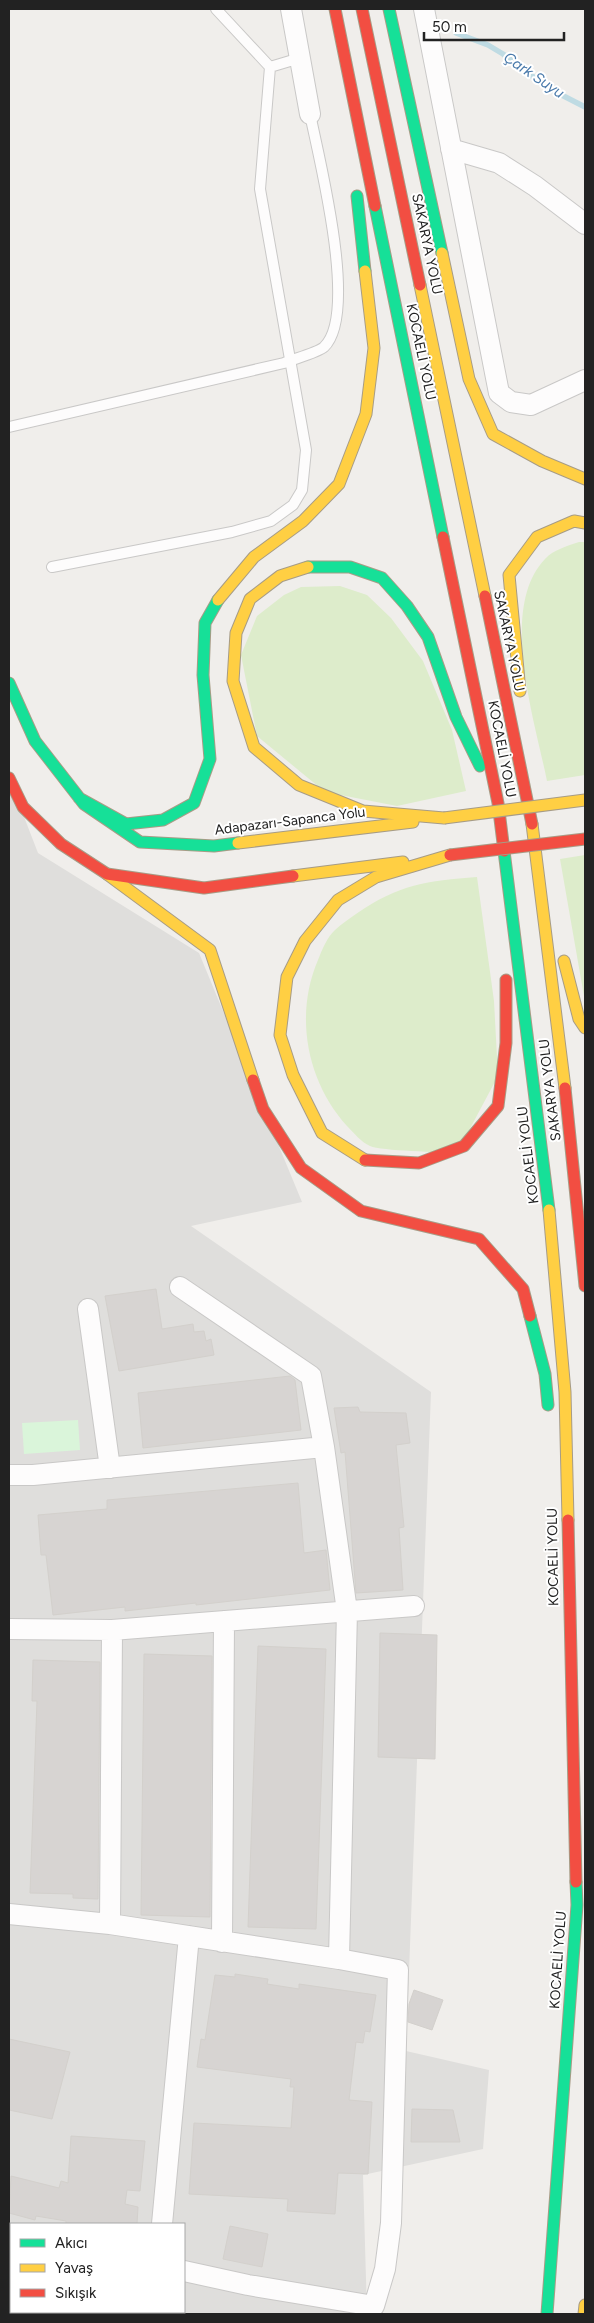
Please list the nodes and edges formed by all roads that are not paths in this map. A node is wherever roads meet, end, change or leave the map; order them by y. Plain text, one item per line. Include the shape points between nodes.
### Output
1 (216, 9) edge
2 (291, 9) edge
3 (335, 9) edge
4 (362, 9) edge
5 (388, 9) edge
6 (424, 9) edge
7 (338, 26) junction
8 (300, 58) junction
9 (270, 67) junction
10 (310, 114) joint
11 (451, 149) junction
12 (352, 153) dead end
13 (356, 182) dead end
14 (585, 224) edge
15 (290, 360) junction
16 (585, 380) edge
17 (9, 427) edge
18 (585, 479) edge
19 (585, 523) edge
20 (52, 567) dead end
21 (9, 683) edge
22 (9, 778) edge
23 (79, 798) junction
24 (585, 800) edge
25 (498, 803) junction
26 (444, 818) junction
27 (532, 822) junction
28 (533, 835) junction
29 (585, 839) edge
30 (450, 855) junction
31 (507, 873) junction
32 (107, 874) junction
33 (585, 1028) edge
34 (585, 1286) edge
35 (180, 1287) dead end
36 (88, 1309) dead end
37 (548, 1414) dead end
38 (324, 1447) junction
39 (110, 1468) junction
40 (9, 1475) edge
41 (556, 1502) dead end
42 (414, 1606) dead end
43 (347, 1611) junction
44 (224, 1621) junction
45 (9, 1629) edge
46 (112, 1630) junction
47 (571, 1688) junction
48 (9, 1914) edge
49 (110, 1924) junction
50 (188, 1936) junction
51 (222, 1942) junction
52 (339, 1959) junction
53 (162, 2223) edge
54 (185, 2271) edge
55 (585, 2305) edge
56 (373, 2310) edge
57 (547, 2314) edge
58 (584, 2314) edge

1 - 9 lane
2 - 8 street
3 - 7 main road, KOCAELİ YOLU
4 - 27 main road, SAKARYA YOLU
5 - 18 main road via 469,379 493,434 542,461
6 - 11 street
7 - 12 main road
7 - 25 main road, KOCAELİ YOLU
8 - 9 lane
8 - 10 street
9 - 15 lane via 260,189
10 - 15 lane via 337,249 338,302 332,332 323,348
11 - 14 street via 499,163
11 - 16 street via 499,393 511,402 531,406
13 - 23 main road via 374,348 366,414 339,484 303,521 254,558 221,595 205,623 203,675 210,759 194,803 163,820 126,824
15 - 17 lane
15 - 20 lane via 306,450 302,490 293,505 271,521 232,532
19 - 27 main road via 574,521 537,537 509,575
21 - 23 main road, Adapazarı-Sapanca Yolu via 35,742
22 - 32 main road via 23,807 61,844
23 - 26 main road, Adapazarı-Sapanca Yolu via 140,842 214,846
24 - 26 main road, bridge
25 - 26 main road via 456,717 428,637 382,578 350,567 313,566 280,576 250,599 236,633 233,680 254,747 299,785 363,811
25 - 31 main road, KOCAELİ YOLU
27 - 28 main road, SAKARYA YOLU
28 - 33 main road via 579,1019
28 - 34 main road, SAKARYA YOLU via 570,1127
29 - 30 main road, bridge
30 - 31 main road via 376,877 338,900 305,941 287,977 280,1035 293,1075 322,1133 363,1160 419,1163 464,1146 498,1106 506,1042
30 - 32 main road via 204,888
31 - 47 main road, KOCAELİ YOLU via 547,1181 564,1382
32 - 37 main road via 210,950 263,1109 301,1168 361,1211 479,1239 523,1289 545,1374
35 - 38 street via 310,1376
36 - 39 street
38 - 39 street
38 - 43 street
39 - 40 street
41 - 47 main road
42 - 43 street
43 - 44 street
43 - 52 street
44 - 46 street
44 - 51 street
45 - 46 street
46 - 49 street
47 - 57 main road, KOCAELİ YOLU via 577,1905
48 - 49 street
49 - 50 street
50 - 51 street
50 - 53 street
51 - 52 street
52 - 56 street via 398,1970 391,2223
54 - 56 street
55 - 58 main road

